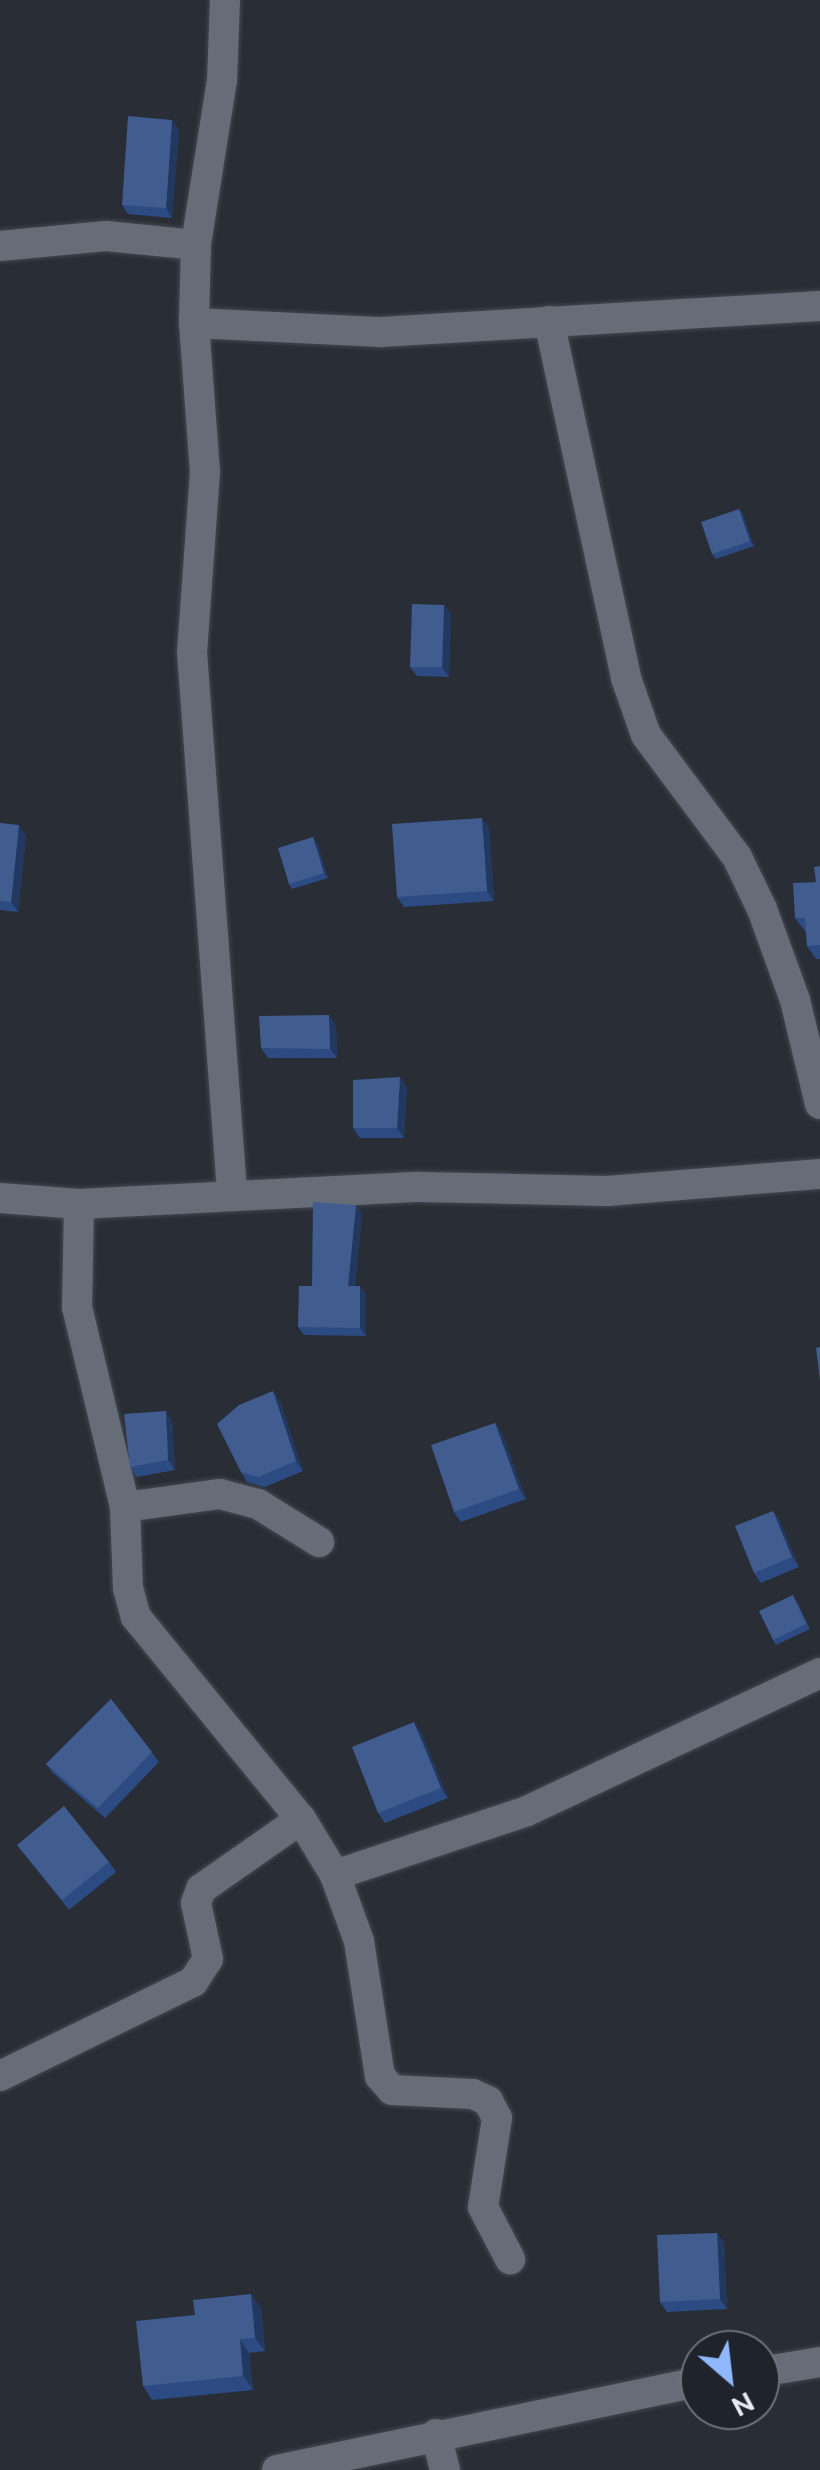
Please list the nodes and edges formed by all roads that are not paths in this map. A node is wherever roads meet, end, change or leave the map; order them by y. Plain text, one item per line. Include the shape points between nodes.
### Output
1 (225, 0) edge
2 (196, 245) junction
3 (0, 246) edge
4 (820, 306) edge
5 (548, 320) junction
6 (194, 323) junction
7 (820, 1104) edge
8 (820, 1174) edge
9 (232, 1192) junction
10 (0, 1198) edge
11 (79, 1204) junction
12 (125, 1507) junction
13 (319, 1542) dead end
14 (820, 1672) edge
15 (302, 1819) junction
16 (335, 1875) junction
17 (0, 2076) edge
18 (510, 2259) dead end
19 (820, 2362) edge
20 (780, 2369) edge
21 (680, 2386) edge
22 (436, 2434) junction
23 (277, 2470) edge
24 (445, 2470) edge

1 - 2 street via 222,80
2 - 3 street via 106,236
2 - 6 street
4 - 5 street
5 - 6 street via 382,332
5 - 7 street via 590,486 626,678 646,735 736,857 762,909 795,1000
6 - 9 street via 205,472 192,652
8 - 9 street via 607,1191
9 - 11 street
10 - 11 street
11 - 12 street via 77,1307
12 - 13 street via 220,1494 258,1504
12 - 15 street via 128,1588 136,1617
14 - 16 street via 527,1811
15 - 16 street
15 - 17 street via 200,1889 196,1903 208,1959 194,1982
16 - 18 street via 359,1941 380,2076 392,2090 473,2094 488,2101 498,2118 483,2207
19 - 20 street
21 - 22 street
22 - 23 street
22 - 24 street

